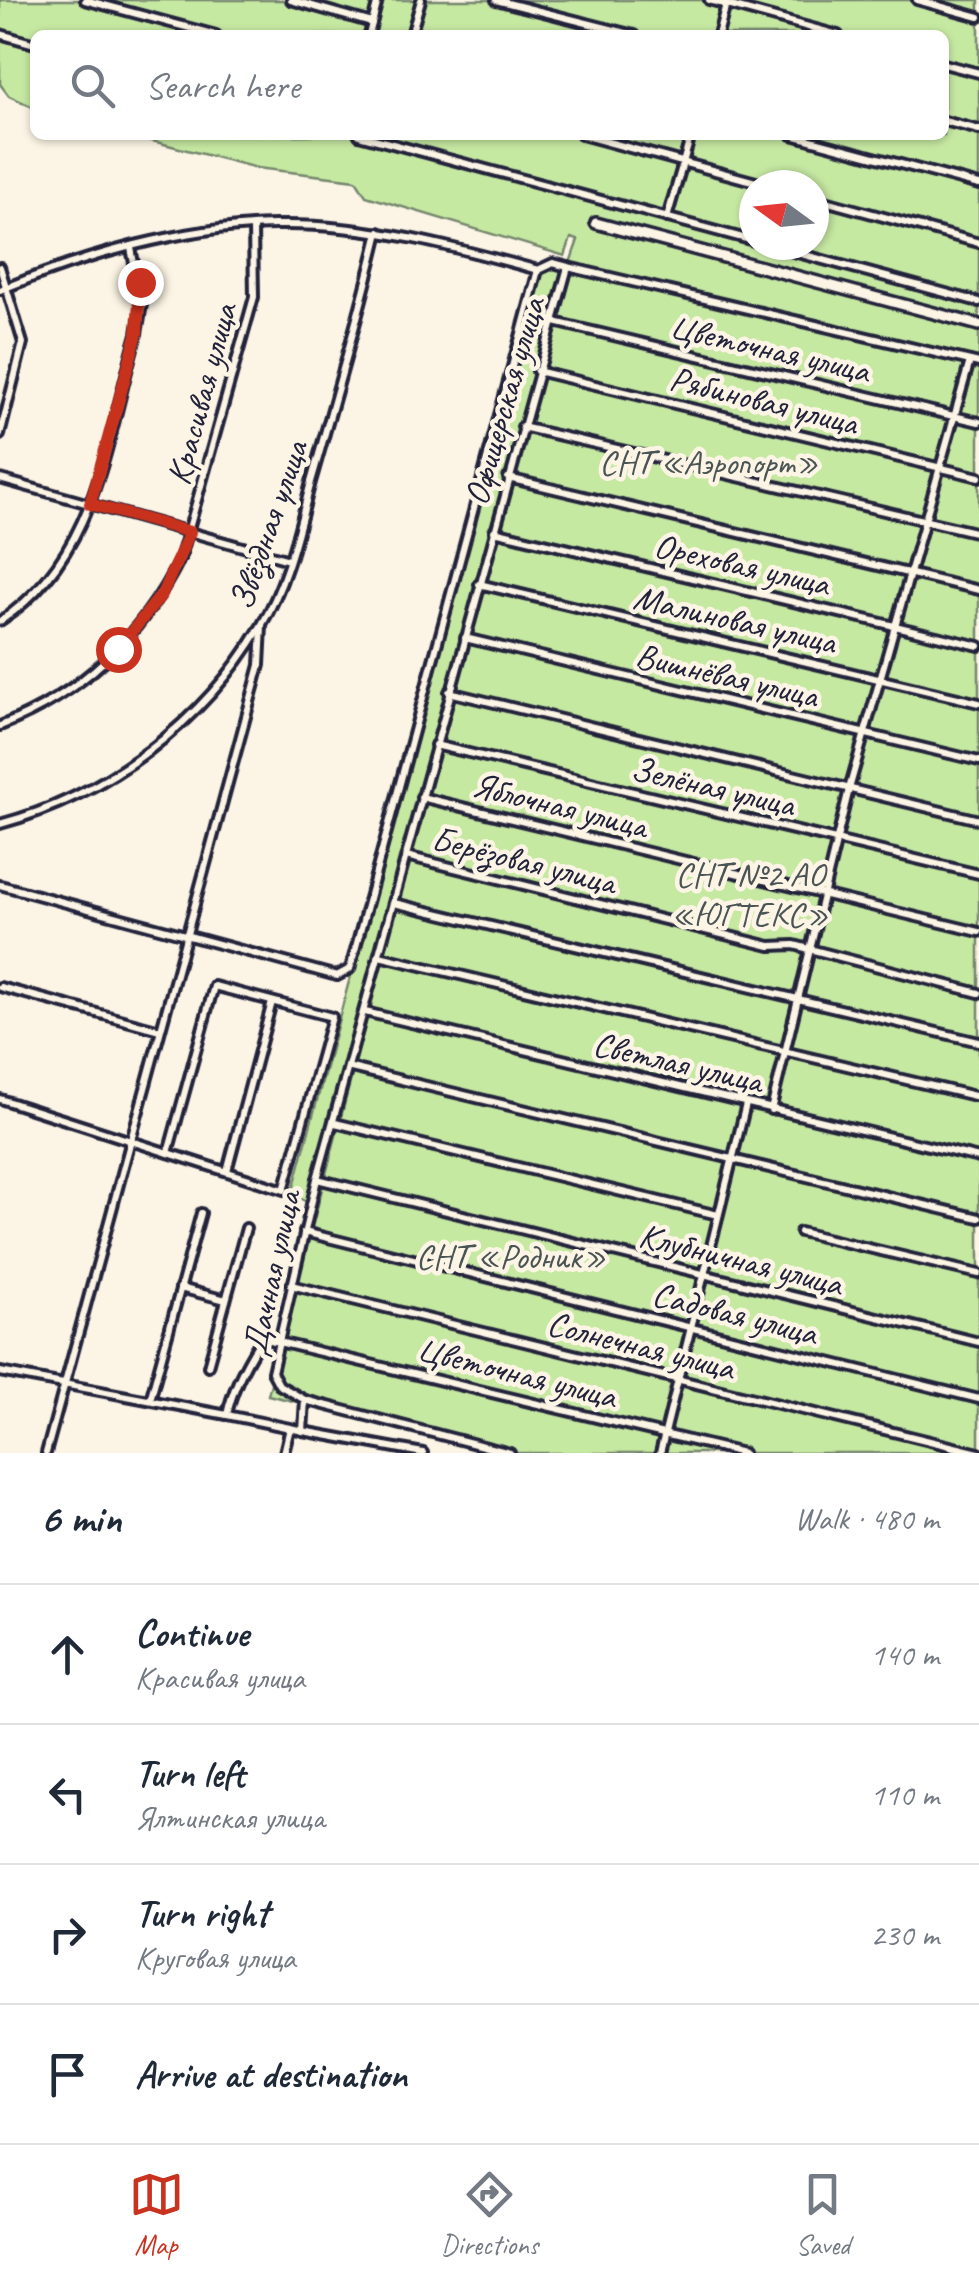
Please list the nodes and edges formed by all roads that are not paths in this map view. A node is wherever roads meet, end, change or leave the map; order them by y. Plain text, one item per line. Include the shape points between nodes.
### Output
1 (85, 0) edge
2 (291, 0) edge
3 (378, 0) edge
4 (420, 0) edge
5 (496, 0) edge
6 (709, 0) edge
7 (916, 0) edge
8 (727, 2) edge
9 (979, 17) edge
10 (372, 23) junction
11 (197, 30) edge
12 (370, 30) edge
13 (414, 30) edge
14 (614, 30) edge
15 (719, 30) edge
16 (821, 30) edge
17 (0, 34) edge
18 (30, 43) edge
19 (949, 65) edge
20 (979, 74) edge
21 (949, 121) edge
22 (979, 130) edge
23 (384, 140) edge
24 (601, 140) edge
25 (690, 140) edge
26 (811, 140) edge
27 (683, 162) junction
28 (739, 177) edge
29 (979, 185) edge
30 (829, 202) edge
31 (667, 218) junction
32 (596, 223) dead end
33 (253, 227) junction
34 (379, 232) junction
35 (739, 237) edge
36 (979, 243) edge
37 (131, 248) junction
38 (824, 260) edge
39 (0, 267) edge
40 (568, 267) junction
41 (538, 270) junction
42 (4, 289) edge
43 (979, 302) edge
44 (550, 321) junction
45 (979, 325) edge
46 (970, 360) junction
47 (979, 363) edge
48 (537, 370) junction
49 (956, 417) junction
50 (979, 422) edge
51 (522, 426) junction
52 (0, 436) edge
53 (940, 468) junction
54 (979, 477) edge
55 (508, 478) junction
56 (0, 479) edge
57 (90, 504) junction
58 (928, 521) junction
59 (494, 531) junction
60 (190, 532) junction
61 (979, 532) edge
62 (289, 560) junction
63 (910, 574) junction
64 (480, 584) junction
65 (979, 590) edge
66 (0, 621) edge
67 (262, 626) junction
68 (895, 626) junction
69 (464, 638) junction
70 (979, 646) edge
71 (878, 679) junction
72 (449, 692) junction
73 (979, 703) edge
74 (0, 726) edge
75 (864, 733) junction
76 (435, 745) junction
77 (979, 760) edge
78 (849, 788) junction
79 (421, 796) junction
80 (979, 820) edge
81 (0, 824) edge
82 (837, 841) junction
83 (406, 856) junction
84 (979, 874) edge
85 (0, 885) edge
86 (822, 894) junction
87 (394, 903) junction
88 (979, 932) edge
89 (186, 937) junction
90 (809, 952) junction
91 (379, 956) junction
92 (0, 987) edge
93 (979, 993) edge
94 (798, 999) junction
95 (272, 1002) junction
96 (365, 1012) junction
97 (160, 1030) junction
98 (979, 1042) edge
99 (786, 1054) junction
100 (351, 1068) junction
101 (979, 1097) edge
102 (0, 1099) edge
103 (746, 1104) junction
104 (771, 1110) junction
105 (336, 1123) junction
106 (128, 1142) junction
107 (168, 1154) junction
108 (732, 1158) junction
109 (979, 1158) edge
110 (226, 1171) junction
111 (317, 1179) junction
112 (201, 1213) dead end
113 (718, 1215) junction
114 (979, 1218) edge
115 (246, 1228) dead end
116 (304, 1232) junction
117 (800, 1232) dead end
118 (979, 1274) edge
119 (704, 1276) junction
120 (291, 1285) junction
121 (180, 1288) junction
122 (226, 1300) junction
123 (692, 1329) junction
124 (278, 1339) junction
125 (979, 1342) edge
126 (208, 1366) dead end
127 (0, 1372) edge
128 (680, 1381) junction
129 (62, 1383) junction
130 (979, 1399) edge
131 (150, 1400) junction
132 (305, 1400) junction
133 (227, 1414) junction
134 (290, 1428) junction
135 (303, 1431) junction
136 (665, 1434) junction
137 (46, 1453) edge
138 (284, 1453) edge
139 (423, 1453) edge
140 (510, 1453) edge
141 (660, 1453) edge
142 (743, 1453) edge
143 (979, 1453) edge

1 - 11 street
2 - 10 street
3 - 10 street
4 - 13 street
5 - 14 street
6 - 8 street
7 - 9 street
8 - 15 street
8 - 16 street
10 - 12 street
17 - 18 street
19 - 20 street
21 - 22 street
23 - 31 street
24 - 27 street
25 - 27 street
26 - 29 street
27 - 28 street
27 - 31 street
30 - 36 street
31 - 35 street
32 - 45 street
33 - 34 street
33 - 37 street
33 - 60 street, Красивая улица via 254,297
34 - 41 street
34 - 62 street, Звёздная улица
37 - 42 street
37 - 57 street via 142,304
38 - 43 street
39 - 42 street
40 - 41 street via 553,263
40 - 44 street, Офицерская улица
40 - 46 street, Офицерская улица
41 - 89 street via 354,960 337,976
42 - 52 street via 23,343
44 - 48 street, Офицерская улица
44 - 49 street, Цветочная улица
46 - 47 street, Офицерская улица
46 - 49 street
48 - 51 street, Офицерская улица
48 - 53 street, Рябиновая улица
49 - 50 street, Цветочная улица
49 - 53 street
51 - 55 street, Офицерская улица
51 - 58 street
53 - 54 street, Рябиновая улица
53 - 58 street
55 - 59 street, Офицерская улица
55 - 63 street
56 - 57 street
57 - 60 street
57 - 66 street via 61,563
58 - 61 street
58 - 63 street
59 - 64 street, Офицерская улица
59 - 68 street, Ореховая улица
60 - 62 street
60 - 74 street, Красивая улица via 162,594 118,649 78,684
62 - 67 street, Звёздная улица
63 - 65 street
63 - 68 street
64 - 69 street, Офицерская улица
64 - 71 street, Малиновая улица
67 - 81 street, Звёздная улица via 220,684 164,740 79,794
67 - 89 street via 260,665
68 - 70 street, Ореховая улица
68 - 71 street
69 - 72 street, Офицерская улица
69 - 75 street, Вишнёвая улица
71 - 73 street, Малиновая улица
71 - 75 street
72 - 76 street, Офицерская улица
72 - 78 street
75 - 77 street, Вишнёвая улица
75 - 78 street
76 - 79 street, Офицерская улица
76 - 82 street, Зелёная улица
78 - 80 street
78 - 82 street
79 - 83 street, Офицерская улица
79 - 86 street, Яблочная улица
82 - 84 street, Зелёная улица
82 - 86 street
83 - 87 street, Офицерская улица
83 - 90 street, Берёзовая улица
85 - 89 street
86 - 88 street, Яблочная улица
86 - 90 street
87 - 91 street, Офицерская улица
87 - 94 street
89 - 97 street
90 - 93 street, Берёзовая улица
90 - 94 street
91 - 96 street, Офицерская улица
91 - 99 street
92 - 97 street
94 - 98 street
94 - 99 street
95 - 107 street via 214,986
95 - 110 street
95 - 110 street via 332,1017 284,1190
96 - 100 street, Дачная улица
96 - 103 street, Светлая улица
97 - 106 street
99 - 101 street
99 - 104 street
100 - 105 street, Дачная улица
100 - 108 street
102 - 106 street
103 - 104 street, Светлая улица
103 - 108 street
104 - 109 street, Светлая улица
105 - 111 street, Дачная улица
105 - 113 street
106 - 107 street
106 - 129 street
107 - 110 street
108 - 113 street
108 - 114 street
111 - 116 street, Дачная улица
111 - 119 street, Клубничная улица
112 - 121 street
113 - 119 street
115 - 122 street
116 - 120 street, Дачная улица
116 - 123 street, Садовая улица
117 - 118 street
119 - 123 street
119 - 125 street, Клубничная улица
120 - 124 street, Дачная улица
120 - 128 street, Солнечная улица
121 - 122 street
121 - 131 street
122 - 126 street
123 - 128 street
123 - 130 street, Садовая улица
124 - 132 street, Дачная улица via 272,1372 279,1386
124 - 133 street via 260,1341 233,1387
124 - 136 street, Цветочная улица
127 - 129 street
128 - 136 street
128 - 143 street, Солнечная улица
129 - 131 street
129 - 137 street
131 - 133 street
132 - 135 street
132 - 140 street, Дачная улица
133 - 134 street
134 - 135 street
134 - 138 street
135 - 139 street
136 - 141 street
136 - 142 street, Цветочная улица

